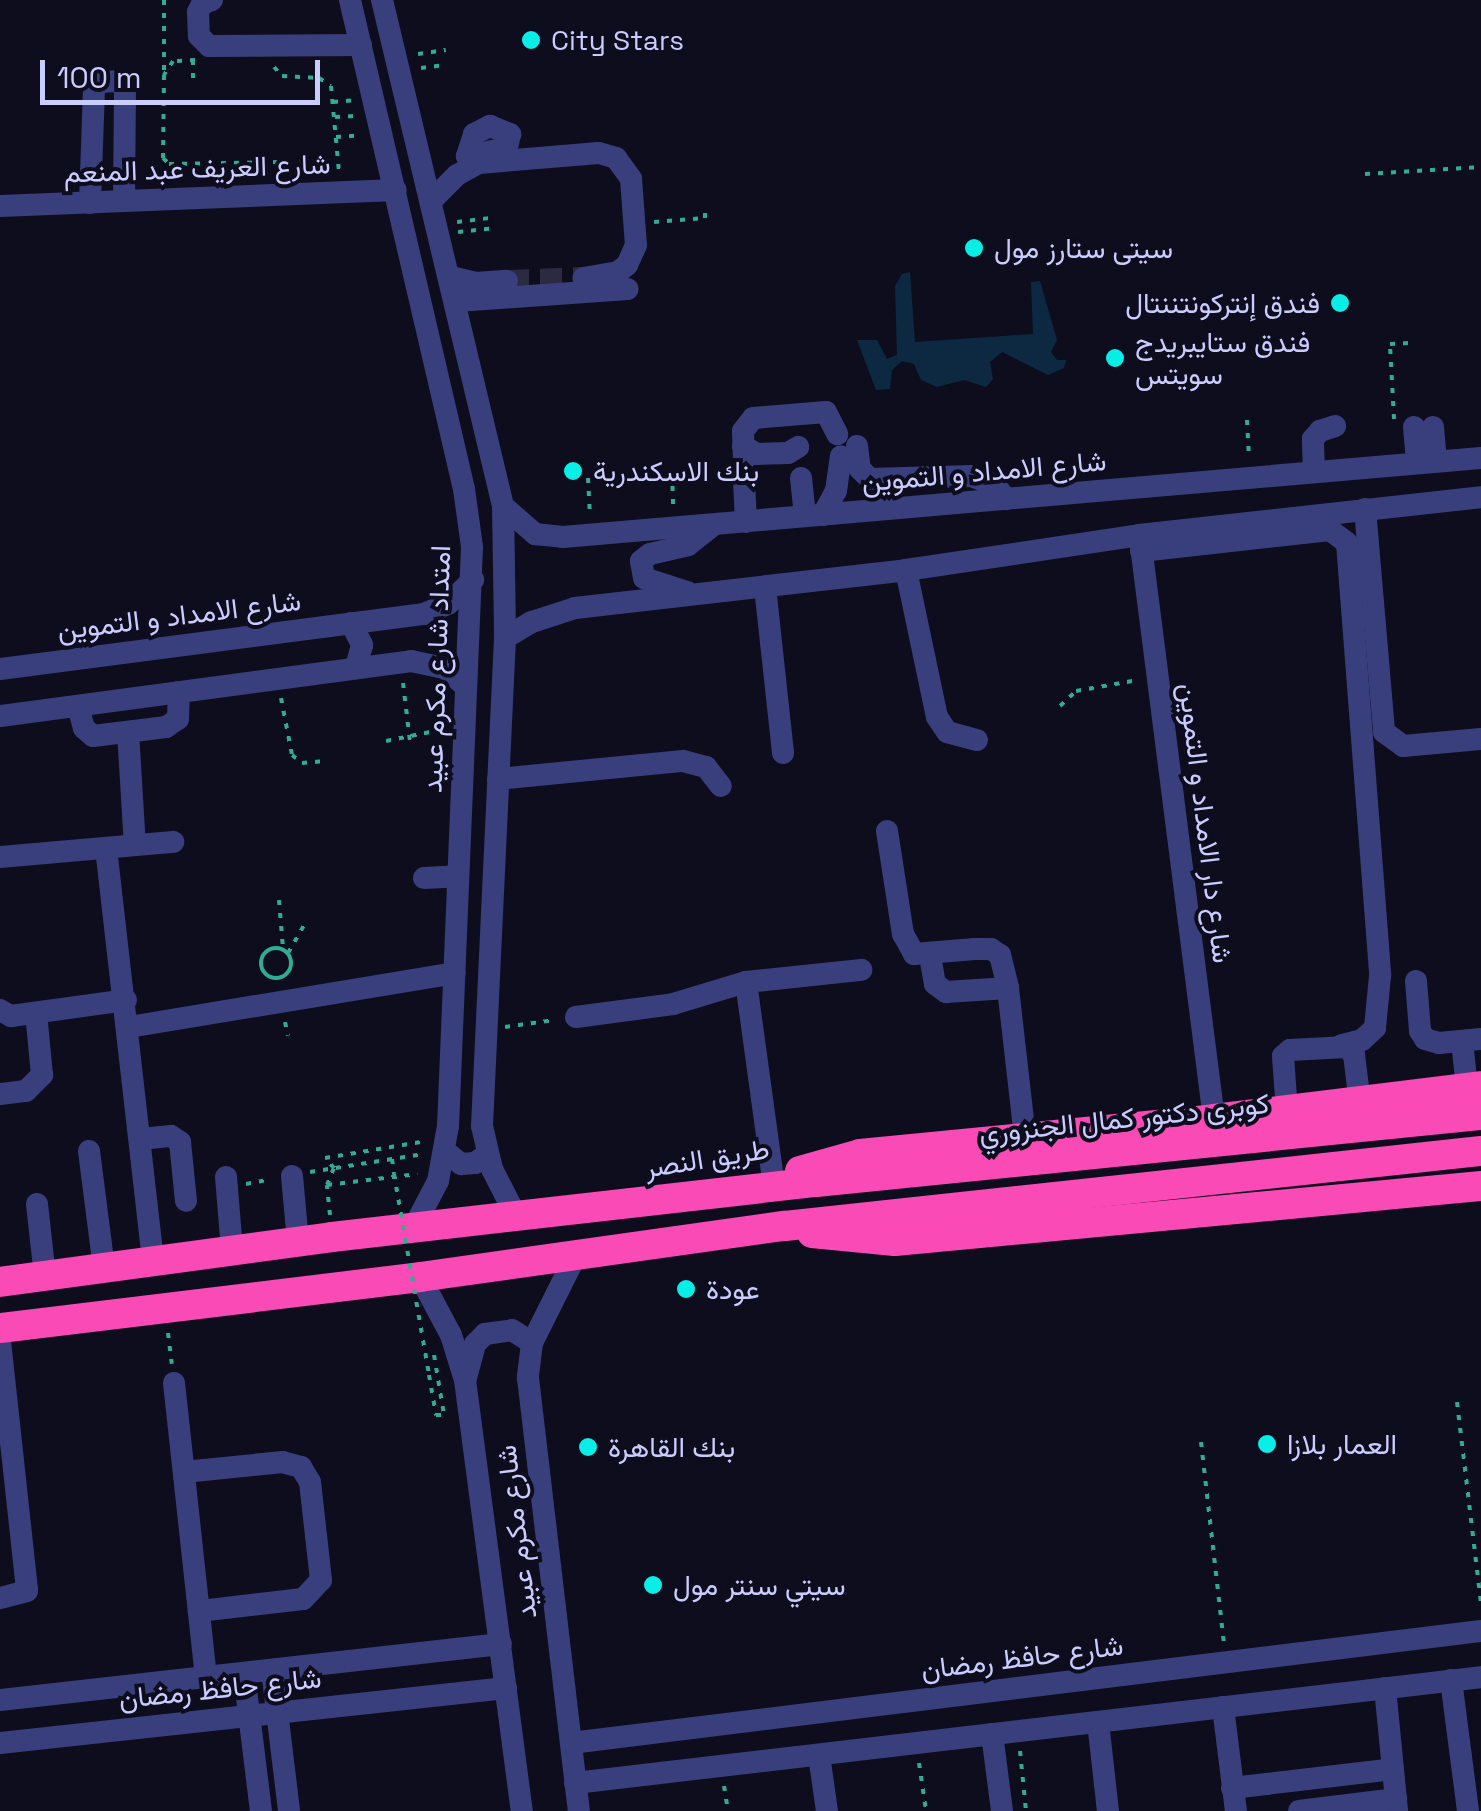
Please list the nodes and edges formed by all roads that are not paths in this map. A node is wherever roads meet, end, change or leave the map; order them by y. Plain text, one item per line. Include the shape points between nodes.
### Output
1 (212, 0) edge
2 (350, 0) edge
3 (382, 0) edge
4 (361, 44) junction
5 (467, 156) dead end
6 (423, 162) junction
7 (396, 190) junction
8 (432, 200) junction
9 (124, 201) junction
10 (90, 202) junction
11 (0, 206) edge
12 (451, 276) junction
13 (584, 278) tunnel mouth
14 (507, 282) tunnel mouth
15 (628, 295) dead end
16 (458, 308) junction
17 (788, 415) junction
18 (1414, 424) road end
19 (1335, 426) dead end
20 (845, 445) junction
21 (1481, 458) edge
22 (800, 460) junction
23 (1426, 462) junction
24 (744, 463) junction
25 (1314, 472) junction
26 (1481, 497) edge
27 (1006, 498) junction
28 (503, 506) junction
29 (1366, 510) junction
30 (814, 516) junction
31 (746, 522) junction
32 (714, 525) junction
33 (1140, 543) junction
34 (906, 570) junction
35 (473, 580) junction
36 (765, 587) junction
37 (696, 596) junction
38 (351, 624) junction
39 (506, 638) junction
40 (356, 668) junction
41 (0, 669) edge
42 (466, 686) junction
43 (179, 692) junction
44 (78, 706) junction
45 (0, 716) edge
46 (128, 732) junction
47 (1481, 739) edge
48 (977, 740) dead end
49 (783, 753) dead end
50 (498, 779) junction
51 (721, 786) dead end
52 (887, 830) dead end
53 (174, 842) dead end
54 (134, 845) junction
55 (106, 848) junction
56 (0, 858) edge
57 (458, 876) junction
58 (424, 878) dead end
59 (930, 956) junction
60 (861, 970) dead end
61 (455, 974) junction
62 (746, 982) junction
63 (1416, 982) dead end
64 (1008, 988) junction
65 (126, 1000) junction
66 (0, 1010) edge
67 (36, 1014) junction
68 (576, 1017) road end
69 (129, 1027) junction
70 (1471, 1040) edge
71 (1342, 1044) junction
72 (0, 1094) edge
73 (1476, 1096) edge
74 (1360, 1102) junction
75 (1288, 1111) junction
76 (1214, 1119) junction
77 (141, 1138) junction
78 (1024, 1138) junction
79 (1481, 1150) edge
80 (89, 1151) dead end
81 (444, 1153) junction
82 (486, 1154) junction
83 (292, 1176) dead end
84 (226, 1177) dead end
85 (774, 1186) junction
86 (1481, 1186) edge
87 (186, 1201) dead end
88 (37, 1204) dead end
89 (516, 1216) junction
90 (785, 1226) junction
91 (414, 1228) junction
92 (298, 1242) junction
93 (232, 1250) junction
94 (575, 1256) junction
95 (153, 1261) junction
96 (104, 1268) junction
97 (45, 1276) junction
98 (420, 1277) junction
99 (0, 1281) edge
100 (0, 1328) edge
101 (0, 1340) edge
102 (532, 1343) junction
103 (466, 1380) junction
104 (174, 1383) road end
105 (184, 1472) junction
106 (9, 1509) edge
107 (0, 1598) edge
108 (199, 1611) junction
109 (1481, 1631) edge
110 (500, 1644) junction
111 (272, 1670) junction
112 (244, 1673) junction
113 (206, 1677) junction
114 (1481, 1677) edge
115 (1451, 1680) junction
116 (506, 1688) junction
117 (1385, 1688) junction
118 (0, 1700) edge
119 (1223, 1707) junction
120 (276, 1712) junction
121 (250, 1715) junction
122 (1481, 1720) edge
123 (1098, 1722) junction
124 (1456, 1723) junction
125 (992, 1734) junction
126 (616, 1737) junction
127 (0, 1742) edge
128 (571, 1743) junction
129 (819, 1755) junction
130 (1393, 1769) junction
131 (621, 1778) junction
132 (576, 1783) junction
133 (1234, 1800) edge
134 (1397, 1805) edge
135 (261, 1811) edge
136 (289, 1811) edge
137 (522, 1811) edge
138 (579, 1811) edge
139 (826, 1811) edge
140 (1002, 1811) edge
141 (1108, 1811) edge
142 (1299, 1811) edge
143 (1468, 1811) edge

1 - 4 street via 198,12 198,36 209,46
2 - 4 street, امتداد شارع مكرم عبيد
3 - 6 street
4 - 7 street, امتداد شارع مكرم عبيد
5 - 6 street
6 - 8 street
7 - 9 street, شارع العريف عبد المنعم
7 - 35 street, امتداد شارع مكرم عبيد via 464,489
8 - 12 street
8 - 13 street via 479,163 599,153 616,158 628,170 636,244 627,265 608,276
9 - 10 street, شارع العريف عبد المنعم
9 - 10 street via 126,88 117,81 94,89
10 - 11 street, شارع العريف عبد المنعم
12 - 14 street
12 - 16 street
15 - 16 street
16 - 28 street
17 - 20 street via 826,412
17 - 22 street
17 - 24 street via 749,420
18 - 23 street
19 - 25 street via 1313,439
20 - 27 street via 870,479 972,476
20 - 30 street via 836,491
21 - 23 street, شارع الامداد و التموين
22 - 24 street via 757,454
22 - 30 street
23 - 25 street, شارع الامداد و التموين
24 - 31 street
25 - 27 street, شارع الامداد و التموين
26 - 29 street
27 - 30 street, شارع الامداد و التموين
28 - 32 street, شارع الامداد و التموين via 535,534
28 - 39 street
29 - 33 street
29 - 47 street via 1384,732 1403,746
30 - 31 street, شارع الامداد و التموين
31 - 32 street, شارع الامداد و التموين
32 - 37 street via 688,544 641,561 644,578
33 - 34 street
33 - 71 street via 1330,530 1347,543 1380,976 1375,1028 1362,1040
33 - 76 street, شارع دار الامداد و التموين
34 - 36 street
34 - 48 street via 936,716 947,732
35 - 38 street, شارع الامداد و التموين via 437,610
35 - 42 street, امتداد شارع مكرم عبيد
36 - 37 street
36 - 49 street
37 - 39 street via 560,612
38 - 40 street via 362,645
38 - 41 street, شارع الامداد و التموين
39 - 50 street
40 - 42 street via 432,663
40 - 43 street
42 - 57 street, امتداد شارع مكرم عبيد
43 - 44 street
43 - 46 street via 179,714 171,726
44 - 45 street
44 - 46 street via 90,734
46 - 54 street
50 - 51 street via 683,761 706,767
50 - 82 street
52 - 59 street via 903,934 914,954
53 - 54 street
54 - 55 street
55 - 56 street
55 - 65 street
57 - 58 street
57 - 61 street, امتداد شارع مكرم عبيد
59 - 64 street via 935,984 946,992
59 - 64 street via 991,949 1000,956
60 - 62 street
61 - 69 street
61 - 81 street, امتداد شارع مكرم عبيد
62 - 68 street via 673,1004
62 - 85 street
63 - 70 street via 1425,1039
64 - 78 street
65 - 67 street
65 - 69 street
66 - 67 street
67 - 72 street via 42,1075 26,1091
69 - 77 street
70 - 73 street
71 - 74 street via 1354,1056
71 - 75 street via 1286,1052
73 - 74 highway, طريق النصر
73 - 85 highway, كوبرى دكتور كمال الجنزوري
74 - 75 highway, طريق النصر
75 - 76 highway, طريق النصر
76 - 78 highway, طريق النصر
77 - 87 street via 171,1136 180,1142
77 - 95 street
78 - 85 highway, طريق النصر via 860,1154
79 - 90 highway
80 - 96 street
81 - 82 street via 462,1164
81 - 91 street, امتداد شارع مكرم عبيد
82 - 89 street
83 - 92 street
84 - 93 street
85 - 89 highway, طريق النصر
86 - 90 highway via 895,1241
88 - 97 street
89 - 91 highway, طريق النصر
90 - 94 highway
91 - 92 highway, طريق النصر
92 - 93 highway, طريق النصر
93 - 95 highway, طريق النصر
94 - 98 highway
94 - 102 street, شارع مكرم عبيد
95 - 96 highway, طريق النصر
96 - 97 highway, طريق النصر
97 - 99 highway, طريق النصر
98 - 100 highway
98 - 103 street, شارع مكرم عبيد via 452,1335
101 - 106 street
102 - 103 street via 512,1330 485,1334 475,1344
102 - 128 street, شارع مكرم عبيد via 528,1378
103 - 110 street, شارع مكرم عبيد
104 - 105 street
105 - 108 street
105 - 108 street via 282,1462 301,1467 310,1482 317,1541 321,1580 302,1598
106 - 107 street via 27,1591
108 - 113 street
109 - 126 street, شارع حافظ رمضان
110 - 111 street, شارع حافظ رمضان
110 - 116 street, شارع مكرم عبيد
111 - 112 street, شارع حافظ رمضان
111 - 120 street
112 - 113 street, شارع حافظ رمضان
112 - 121 street
113 - 118 street, شارع حافظ رمضان
114 - 115 street
115 - 117 street
115 - 124 street
116 - 120 street, شارع حافظ رمضان
116 - 137 street, شارع مكرم عبيد
117 - 119 street
117 - 130 street
119 - 123 street
119 - 133 street
120 - 121 street, شارع حافظ رمضان
120 - 136 street
121 - 127 street, شارع حافظ رمضان
121 - 135 street
122 - 124 street
123 - 125 street
123 - 141 street
124 - 143 street
125 - 129 street
125 - 140 street
126 - 128 street, شارع حافظ رمضان
126 - 131 street via 610,1762
128 - 132 street, شارع مكرم عبيد
129 - 131 street
129 - 139 street
130 - 133 street
130 - 134 street
131 - 132 street
132 - 138 street, شارع مكرم عبيد
134 - 142 street

